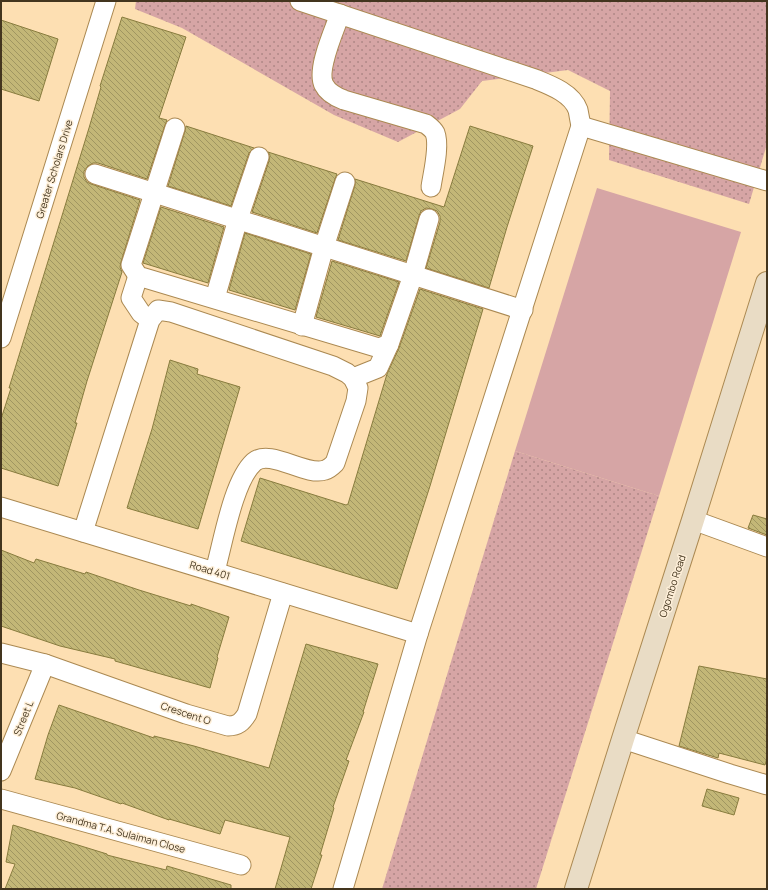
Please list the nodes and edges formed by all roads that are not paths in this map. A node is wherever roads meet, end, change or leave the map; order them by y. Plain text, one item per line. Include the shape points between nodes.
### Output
1 (106, 1) edge
2 (300, 1) edge
3 (340, 14) junction
4 (581, 126) junction
5 (175, 128) dead end
6 (259, 157) dead end
7 (95, 174) dead end
8 (767, 181) edge
9 (345, 182) dead end
10 (431, 187) dead end
11 (155, 194) junction
12 (238, 219) junction
13 (429, 219) dead end
14 (324, 247) junction
15 (412, 275) junction
16 (138, 276) junction
17 (767, 283) edge
18 (215, 298) junction
19 (522, 310) junction
20 (150, 320) junction
21 (302, 326) junction
22 (1, 338) edge
23 (389, 344) junction
24 (353, 378) junction
25 (1, 507) edge
26 (693, 520) junction
27 (83, 532) junction
28 (767, 547) edge
29 (215, 571) junction
30 (283, 593) junction
31 (418, 634) junction
32 (1, 653) edge
33 (45, 664) junction
34 (622, 739) junction
35 (1, 771) edge
36 (767, 785) edge
37 (1, 799) edge
38 (241, 865) dead end
39 (343, 889) edge
40 (576, 889) edge

1 - 22 street, Greater Scholars Drive
2 - 3 street
3 - 4 street via 556,88 572,100
3 - 10 street via 324,62 324,86 344,100 432,128 436,148
4 - 8 street
4 - 19 street
5 - 11 street
6 - 12 street
7 - 11 street
9 - 14 street
11 - 12 street
11 - 16 street via 131,265
12 - 14 street
12 - 18 street
13 - 15 street
14 - 15 street
14 - 21 street
15 - 19 street
15 - 23 street
16 - 18 street
16 - 20 street via 131,298 141,313
17 - 26 main road, Ogombo Road
18 - 21 street
19 - 31 street
20 - 24 street via 158,310 171,312 333,366
20 - 27 street
21 - 23 street via 379,348
23 - 24 street via 378,368
24 - 29 street via 358,388 356,401 335,462 324,471 315,471 271,459 261,458 255,461 236,491
25 - 27 street, Road 401
26 - 28 street
26 - 34 main road, Ogombo Road
27 - 29 street, Road 401
29 - 30 street, Road 401
30 - 31 street, Road 401
30 - 33 street, Crescent O via 247,714 243,722 235,726 186,714
31 - 39 street
32 - 33 street, Crescent O
33 - 35 street, Street L
34 - 36 street
34 - 40 main road, Ogombo Road
37 - 38 street, Grandma T.A. Sulaiman Close

